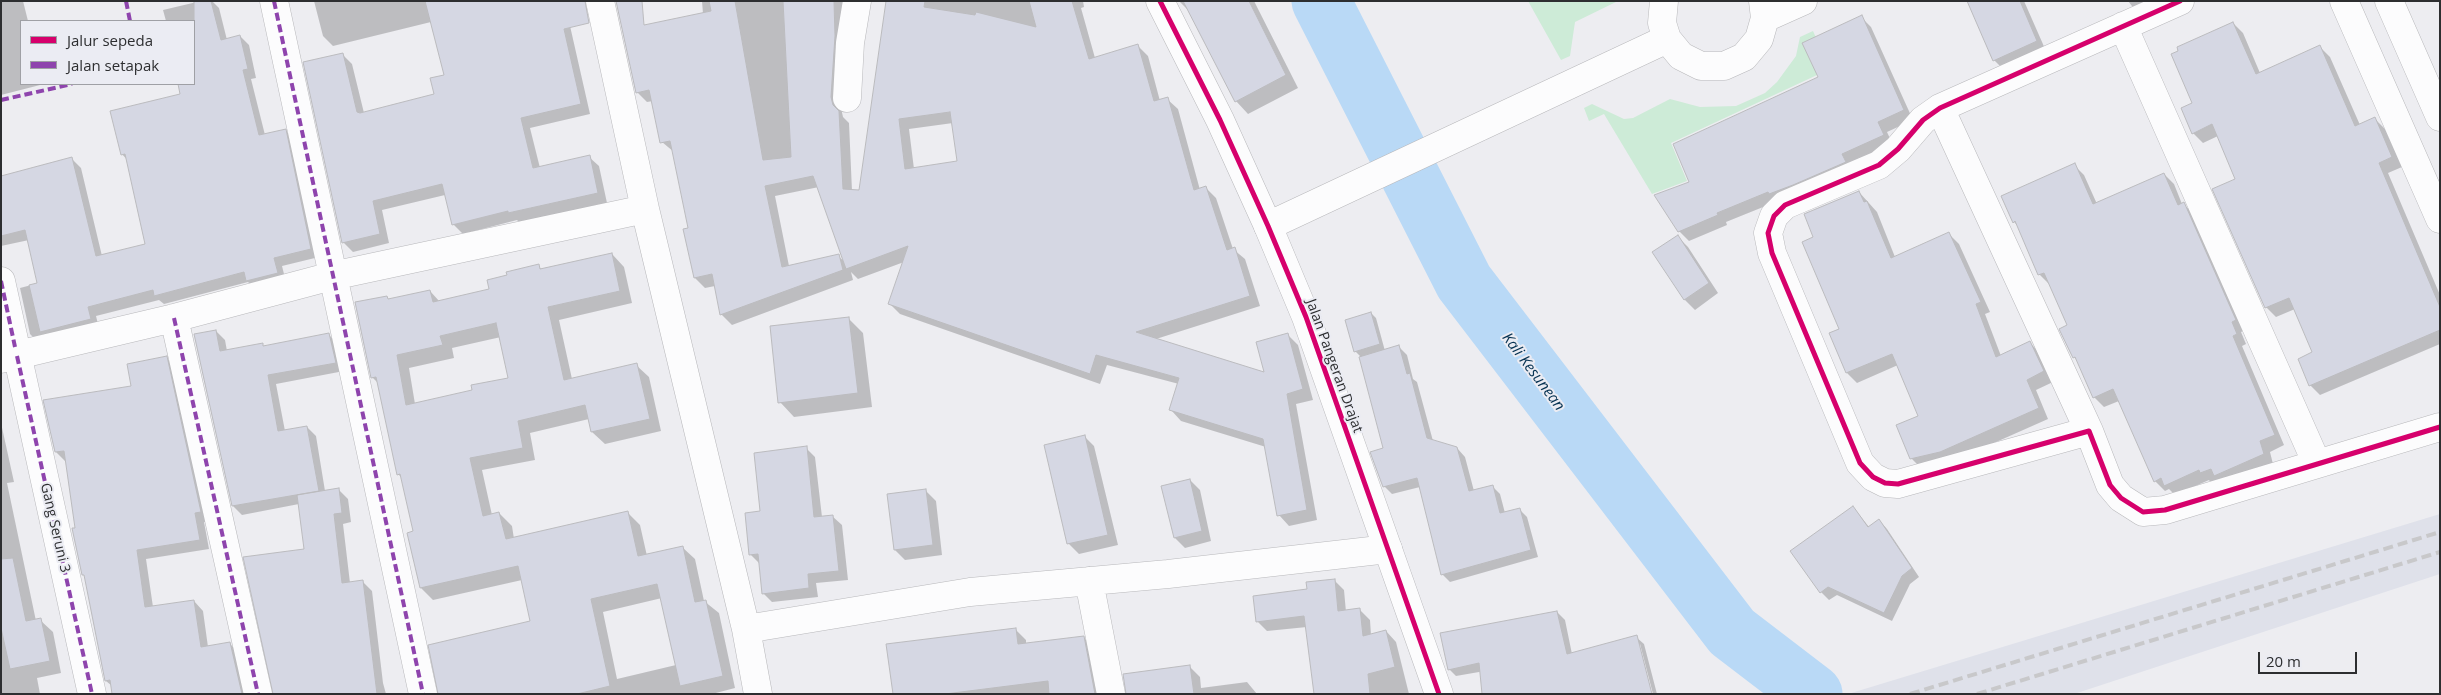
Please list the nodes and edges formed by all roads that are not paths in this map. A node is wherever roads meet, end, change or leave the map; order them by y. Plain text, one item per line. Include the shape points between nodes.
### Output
1 (274, 1) edge
2 (600, 1) edge
3 (857, 1) edge
4 (1160, 1) edge
5 (1664, 1) edge
6 (1803, 1) edge
7 (2180, 1) edge
8 (2344, 1) edge
9 (2389, 1) edge
10 (1764, 10) edge
11 (2123, 26) junction
12 (1667, 39) junction
13 (847, 98) dead end
14 (1940, 108) junction
15 (2439, 113) edge
16 (2400, 128) junction
17 (645, 209) junction
18 (2440, 219) edge
19 (1268, 226) junction
20 (332, 276) junction
21 (1, 281) edge
22 (174, 318) junction
23 (12, 359) edge
24 (2440, 427) edge
25 (2089, 431) junction
26 (2317, 464) junction
27 (1388, 549) junction
28 (1089, 581) junction
29 (746, 629) junction
30 (92, 694) edge
31 (258, 694) edge
32 (423, 694) edge
33 (758, 694) edge
34 (1111, 694) edge
35 (1439, 694) edge

1 - 20 street
2 - 17 street
3 - 13 street via 850,43
4 - 19 street, Jalan Pangeran Drajat via 1220,120
5 - 12 street via 1662,22
6 - 10 street
7 - 11 street
8 - 16 street
9 - 15 street
10 - 12 street via 1759,40 1744,57 1724,66 1701,66 1681,56
11 - 14 street
11 - 26 street
12 - 19 street
14 - 25 street
14 - 25 street via 1923,120 1879,166 1785,205 1774,216 1768,233 1772,253 1860,463 1873,477 1884,483 1898,484
15 - 16 street
16 - 18 street
17 - 20 street
17 - 29 street
19 - 27 street, Jalan Pangeran Drajat via 1306,317
20 - 22 street
20 - 32 street
21 - 23 street, Gang Seruni 3
22 - 23 street
22 - 31 street
23 - 30 street, Gang Seruni 3
24 - 26 street
25 - 26 street via 2110,485 2121,498 2142,512 2165,510
27 - 28 street
27 - 35 street, Jalan Pangeran Drajat
28 - 29 street via 970,592
28 - 34 street
29 - 33 street

